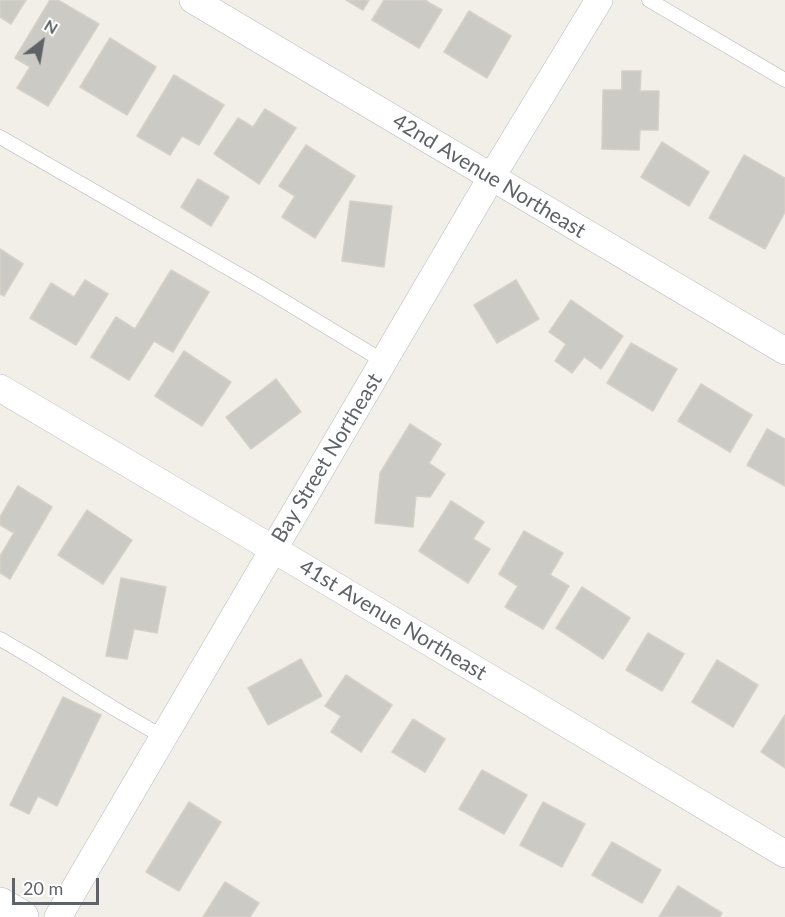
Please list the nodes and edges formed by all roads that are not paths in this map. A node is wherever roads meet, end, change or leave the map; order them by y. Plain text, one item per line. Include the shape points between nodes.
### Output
1 (193, 0) edge
2 (599, 0) edge
3 (649, 0) edge
4 (785, 80) edge
5 (0, 137) edge
6 (491, 178) junction
7 (785, 351) edge
8 (383, 361) junction
9 (0, 388) edge
10 (273, 549) junction
11 (0, 639) edge
12 (163, 737) junction
13 (785, 854) edge
14 (0, 904) edge
15 (22, 917) edge
16 (58, 917) edge

1 - 6 street, 42nd Avenue Northeast
2 - 6 street, Bay Street Northeast
3 - 4 lane
5 - 8 lane
6 - 7 street, 42nd Avenue Northeast
6 - 8 street, Bay Street Northeast
8 - 10 street, Bay Street Northeast
9 - 10 street, 41st Avenue Northeast
10 - 12 street, Bay Street Northeast
10 - 13 street, 41st Avenue Northeast
11 - 12 lane
12 - 16 street, Bay Street Northeast
14 - 15 street

